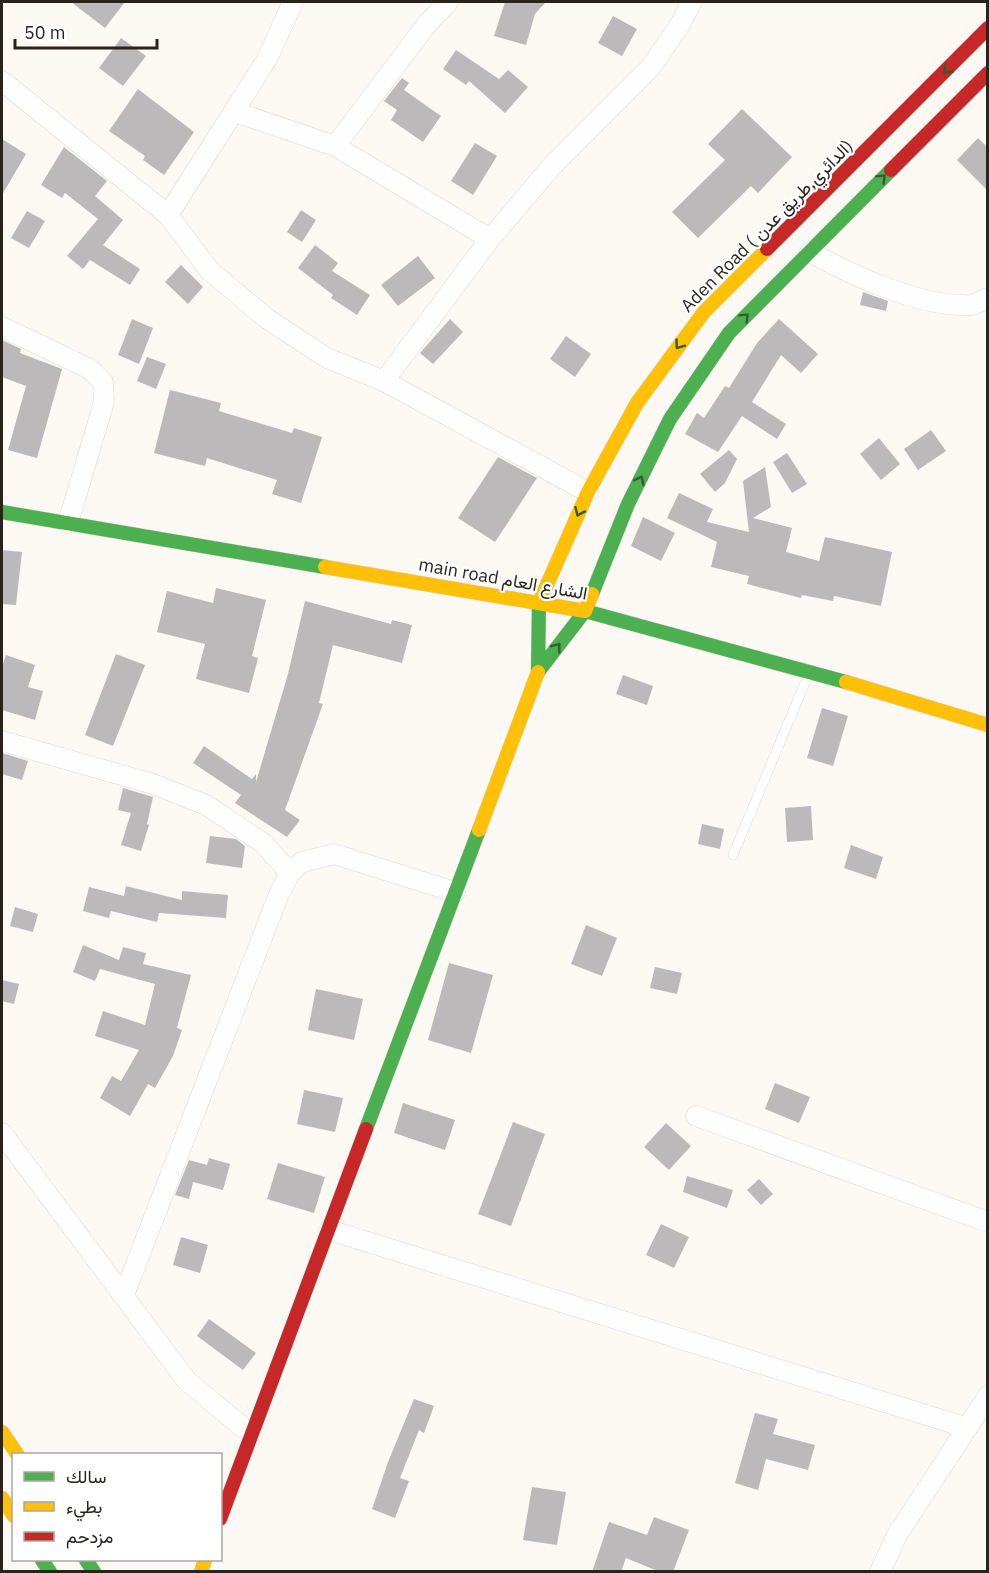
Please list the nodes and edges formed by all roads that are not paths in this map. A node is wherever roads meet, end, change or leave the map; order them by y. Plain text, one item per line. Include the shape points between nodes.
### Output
1 (293, 2) edge
2 (448, 2) edge
3 (692, 2) edge
4 (987, 28) edge
5 (987, 73) edge
6 (2, 81) edge
7 (929, 110) junction
8 (235, 112) junction
9 (335, 146) junction
10 (168, 215) junction
11 (490, 239) junction
12 (810, 252) junction
13 (987, 298) edge
14 (716, 322) junction
15 (2, 327) edge
16 (384, 381) junction
17 (588, 492) junction
18 (2, 512) edge
19 (68, 523) junction
20 (539, 603) junction
21 (585, 611) junction
22 (810, 671) junction
23 (538, 672) junction
24 (987, 725) edge
25 (2, 741) edge
26 (733, 855) dead end
27 (290, 873) junction
28 (455, 892) junction
29 (696, 1116) dead end
30 (2, 1133) edge
31 (987, 1222) edge
32 (329, 1230) junction
33 (124, 1295) junction
34 (987, 1396) edge
35 (965, 1427) junction
36 (2, 1431) edge
37 (252, 1436) junction
38 (16, 1453) edge
39 (2, 1498) edge
40 (12, 1513) edge
41 (222, 1514) edge
42 (880, 1572) edge

1 - 8 street via 267,59
2 - 9 street
3 - 11 street via 651,67 552,166
4 -> 7 main road, Aden Road ( الدائري,طريق عدن)
5 - 7 main road, Aden Road ( الدائري,طريق عدن)
6 - 10 street
12 -> 7 main road, Aden Road ( الدائري,طريق عدن)
7 - 14 main road, Aden Road ( الدائري,طريق عدن)
8 - 9 street
8 - 10 street
9 - 11 street
10 - 16 street via 209,270 266,318 327,358
11 - 16 street
12 - 13 street via 844,271 916,298 972,305
14 -> 12 main road, Aden Road ( الدائري,طريق عدن)
14 -> 17 main road, Aden Road ( الدائري,طريق عدن) via 637,403
21 -> 14 main road, Aden Road ( الدائري,طريق عدن) via 627,504
15 - 19 street via 90,369 103,382 104,402
16 - 17 street
17 -> 20 main road, Aden Road ( الدائري,طريق عدن)
18 - 19 main road, main road الشارع العام
19 - 20 main road, main road الشارع العام
20 - 21 main road, main road الشارع العام
20 - 23 main road
21 - 22 main road, main road الشارع العام
23 -> 21 main road, Aden Road ( الدائري,طريق عدن)
22 - 24 main road, main road الشارع العام
22 - 26 lane
23 - 28 main road
25 - 27 street via 153,784 206,805 263,843
27 - 28 street via 302,862 334,854
27 - 33 street via 274,905
28 - 32 main road
29 - 31 street
30 - 33 street
32 - 35 street
32 - 37 main road
33 - 37 street via 187,1381
34 - 35 street
35 - 42 street via 897,1535
36 - 38 main road
37 - 41 main road
39 - 40 main road

